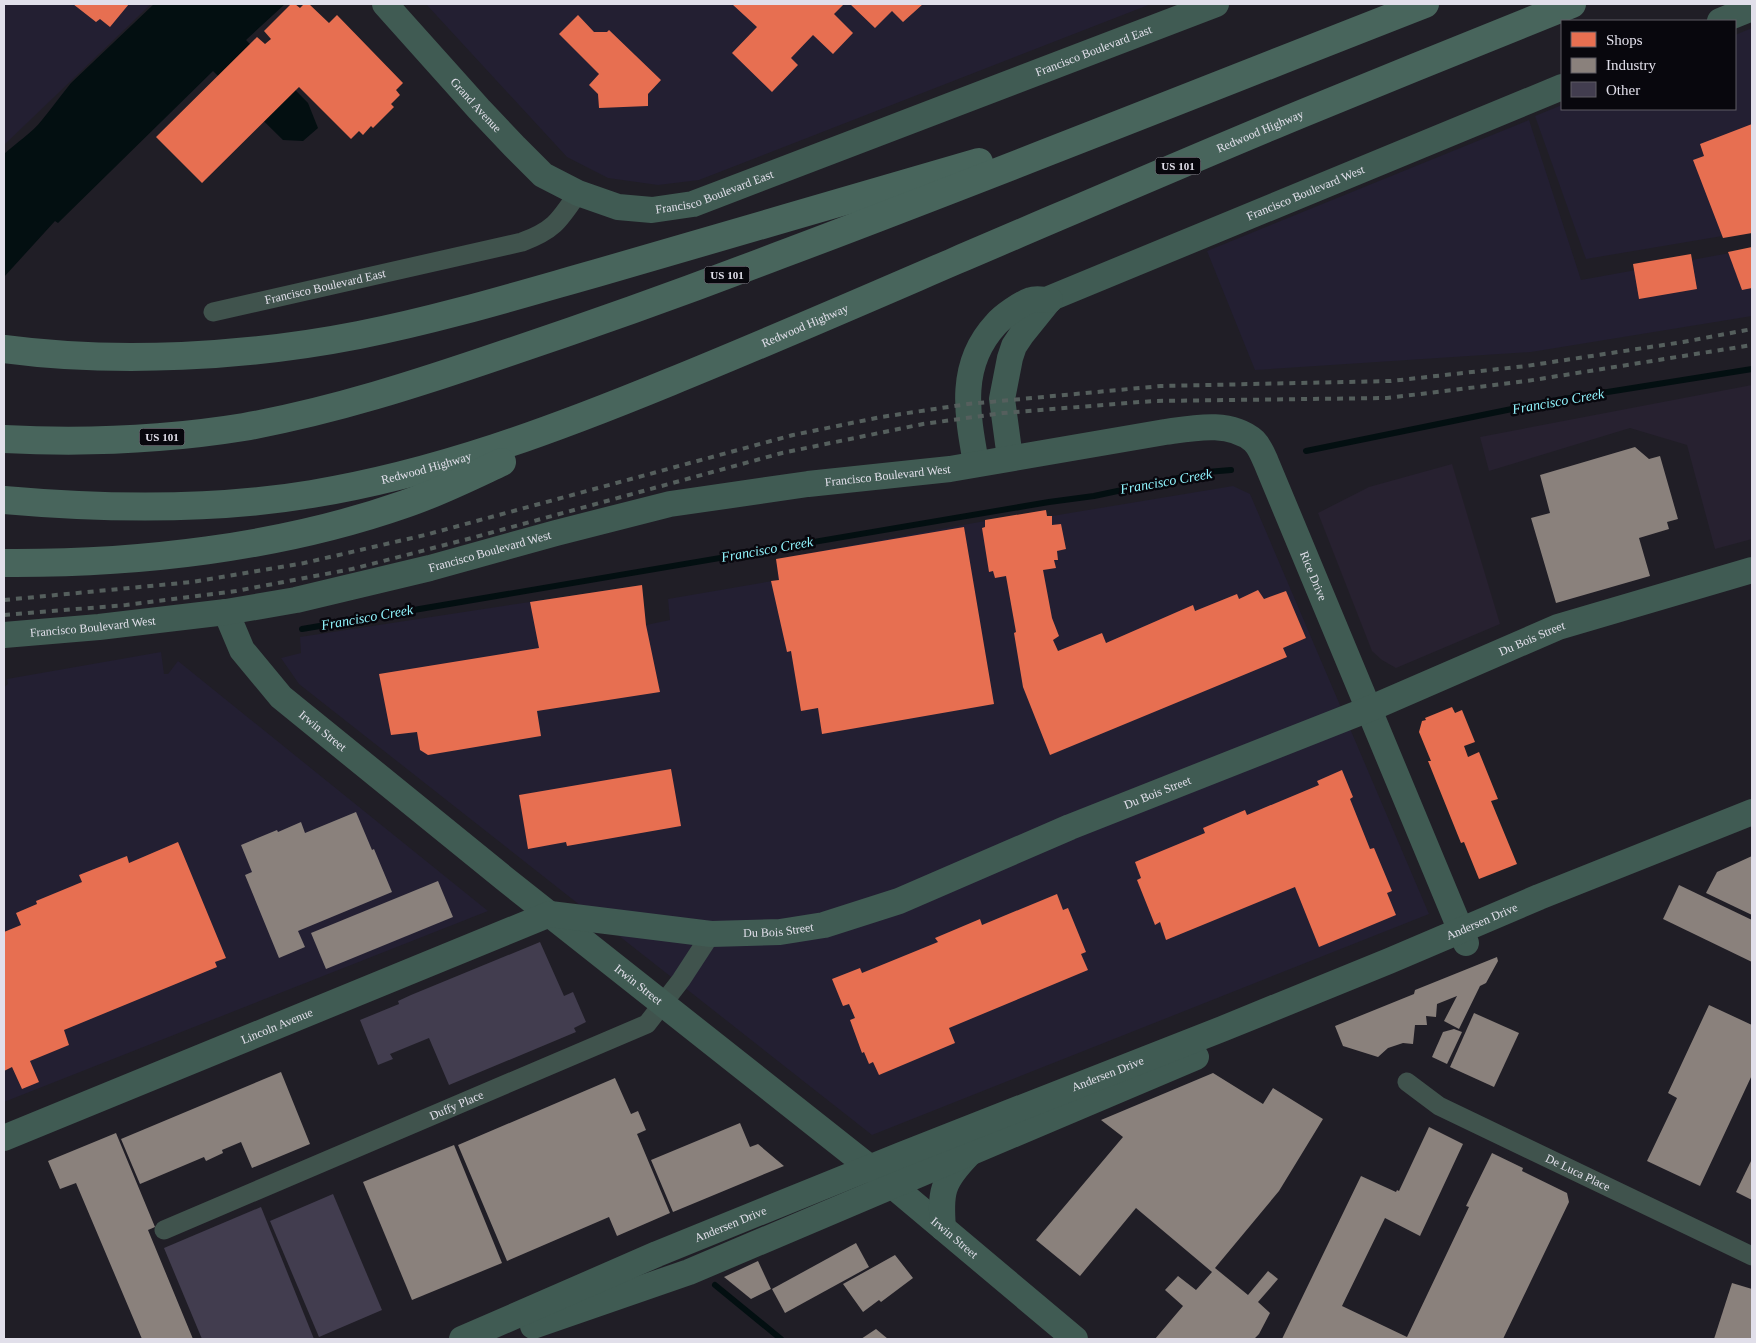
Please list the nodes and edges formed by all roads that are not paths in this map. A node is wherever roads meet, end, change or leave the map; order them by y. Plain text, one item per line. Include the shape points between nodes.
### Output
1 (1216, 4) edge
2 (1425, 4) edge
3 (1572, 4) edge
4 (1752, 8) edge
5 (393, 11) edge
6 (1722, 20) edge
7 (1561, 87) edge
8 (1129, 120) junction
9 (578, 193) junction
10 (1050, 300) junction
11 (213, 312) dead end
12 (787, 333) junction
13 (4, 349) edge
14 (4, 439) edge
15 (1010, 458) junction
16 (976, 463) junction
17 (4, 500) edge
18 (4, 563) edge
19 (1752, 570) edge
20 (226, 612) junction
21 (4, 635) edge
22 (1369, 709) junction
23 (1752, 812) edge
24 (1752, 827) edge
25 (550, 914) junction
26 (711, 934) junction
27 (1463, 936) junction
28 (663, 1005) junction
29 (1407, 1082) dead end
30 (4, 1138) edge
31 (969, 1154) junction
32 (870, 1168) junction
33 (893, 1186) junction
34 (943, 1228) junction
35 (164, 1230) dead end
36 (1752, 1256) edge
37 (462, 1339) edge
38 (502, 1339) edge
39 (1075, 1339) edge

1 - 9 street, Francisco Boulevard East via 693,204 652,210 618,207
2 - 8 highway, US 101
3 - 12 highway, Redwood Highway / US 101 via 1298,115
4 - 6 street
5 - 9 street, Grand Avenue via 543,175
7 - 10 street, Francisco Boulevard West
8 - 13 highway via 402,326 263,349 166,356 73,355
8 - 14 highway, US 101 via 698,286 394,390 318,411 241,427 142,439
9 - 11 street, Francisco Boulevard East via 560,220 542,234 522,242
10 - 15 street, Francisco Boulevard West via 1022,334 1010,358 1002,399
10 - 16 street, Francisco Boulevard West via 1031,300 1003,316 980,343 970,372 968,404
12 - 17 highway, Redwood Highway / US 101 via 540,433 398,477 307,495 187,506 112,507
12 - 18 highway via 447,487 406,504 328,528 214,549 79,562
15 - 16 street, Francisco Boulevard West
15 - 22 street, Rice Drive via 1196,428 1226,428 1245,435 1260,449 1266,462
16 - 20 street, Francisco Boulevard West via 670,504 430,568 296,600
19 - 22 street, Du Bois Street via 1558,627
20 - 21 street, Francisco Boulevard West
20 - 25 street, Irwin Street via 242,650 281,696
22 - 26 street, Du Bois Street via 1079,824 899,901 824,925 780,932
22 - 27 street, Rice Drive
23 - 27 street, Andersen Drive via 1539,897
24 - 27 street, Andersen Drive
25 - 26 street, Du Bois Street
25 - 28 street, Irwin Street
25 - 30 street, Lincoln Avenue
26 - 28 street, Duffy Place
27 - 31 street, Andersen Drive
27 - 32 street, Andersen Drive
28 - 32 street, Irwin Street
28 - 35 street, Duffy Place via 647,1024 626,1034
29 - 36 street, De Luca Place via 1439,1106
31 - 33 street, Andersen Drive
31 - 34 street via 953,1171 944,1188 941,1203
32 - 33 street, Irwin Street
32 - 37 street, Andersen Drive via 657,1254
33 - 34 street, Irwin Street
33 - 38 street, Andersen Drive via 689,1272
34 - 39 street, Irwin Street

